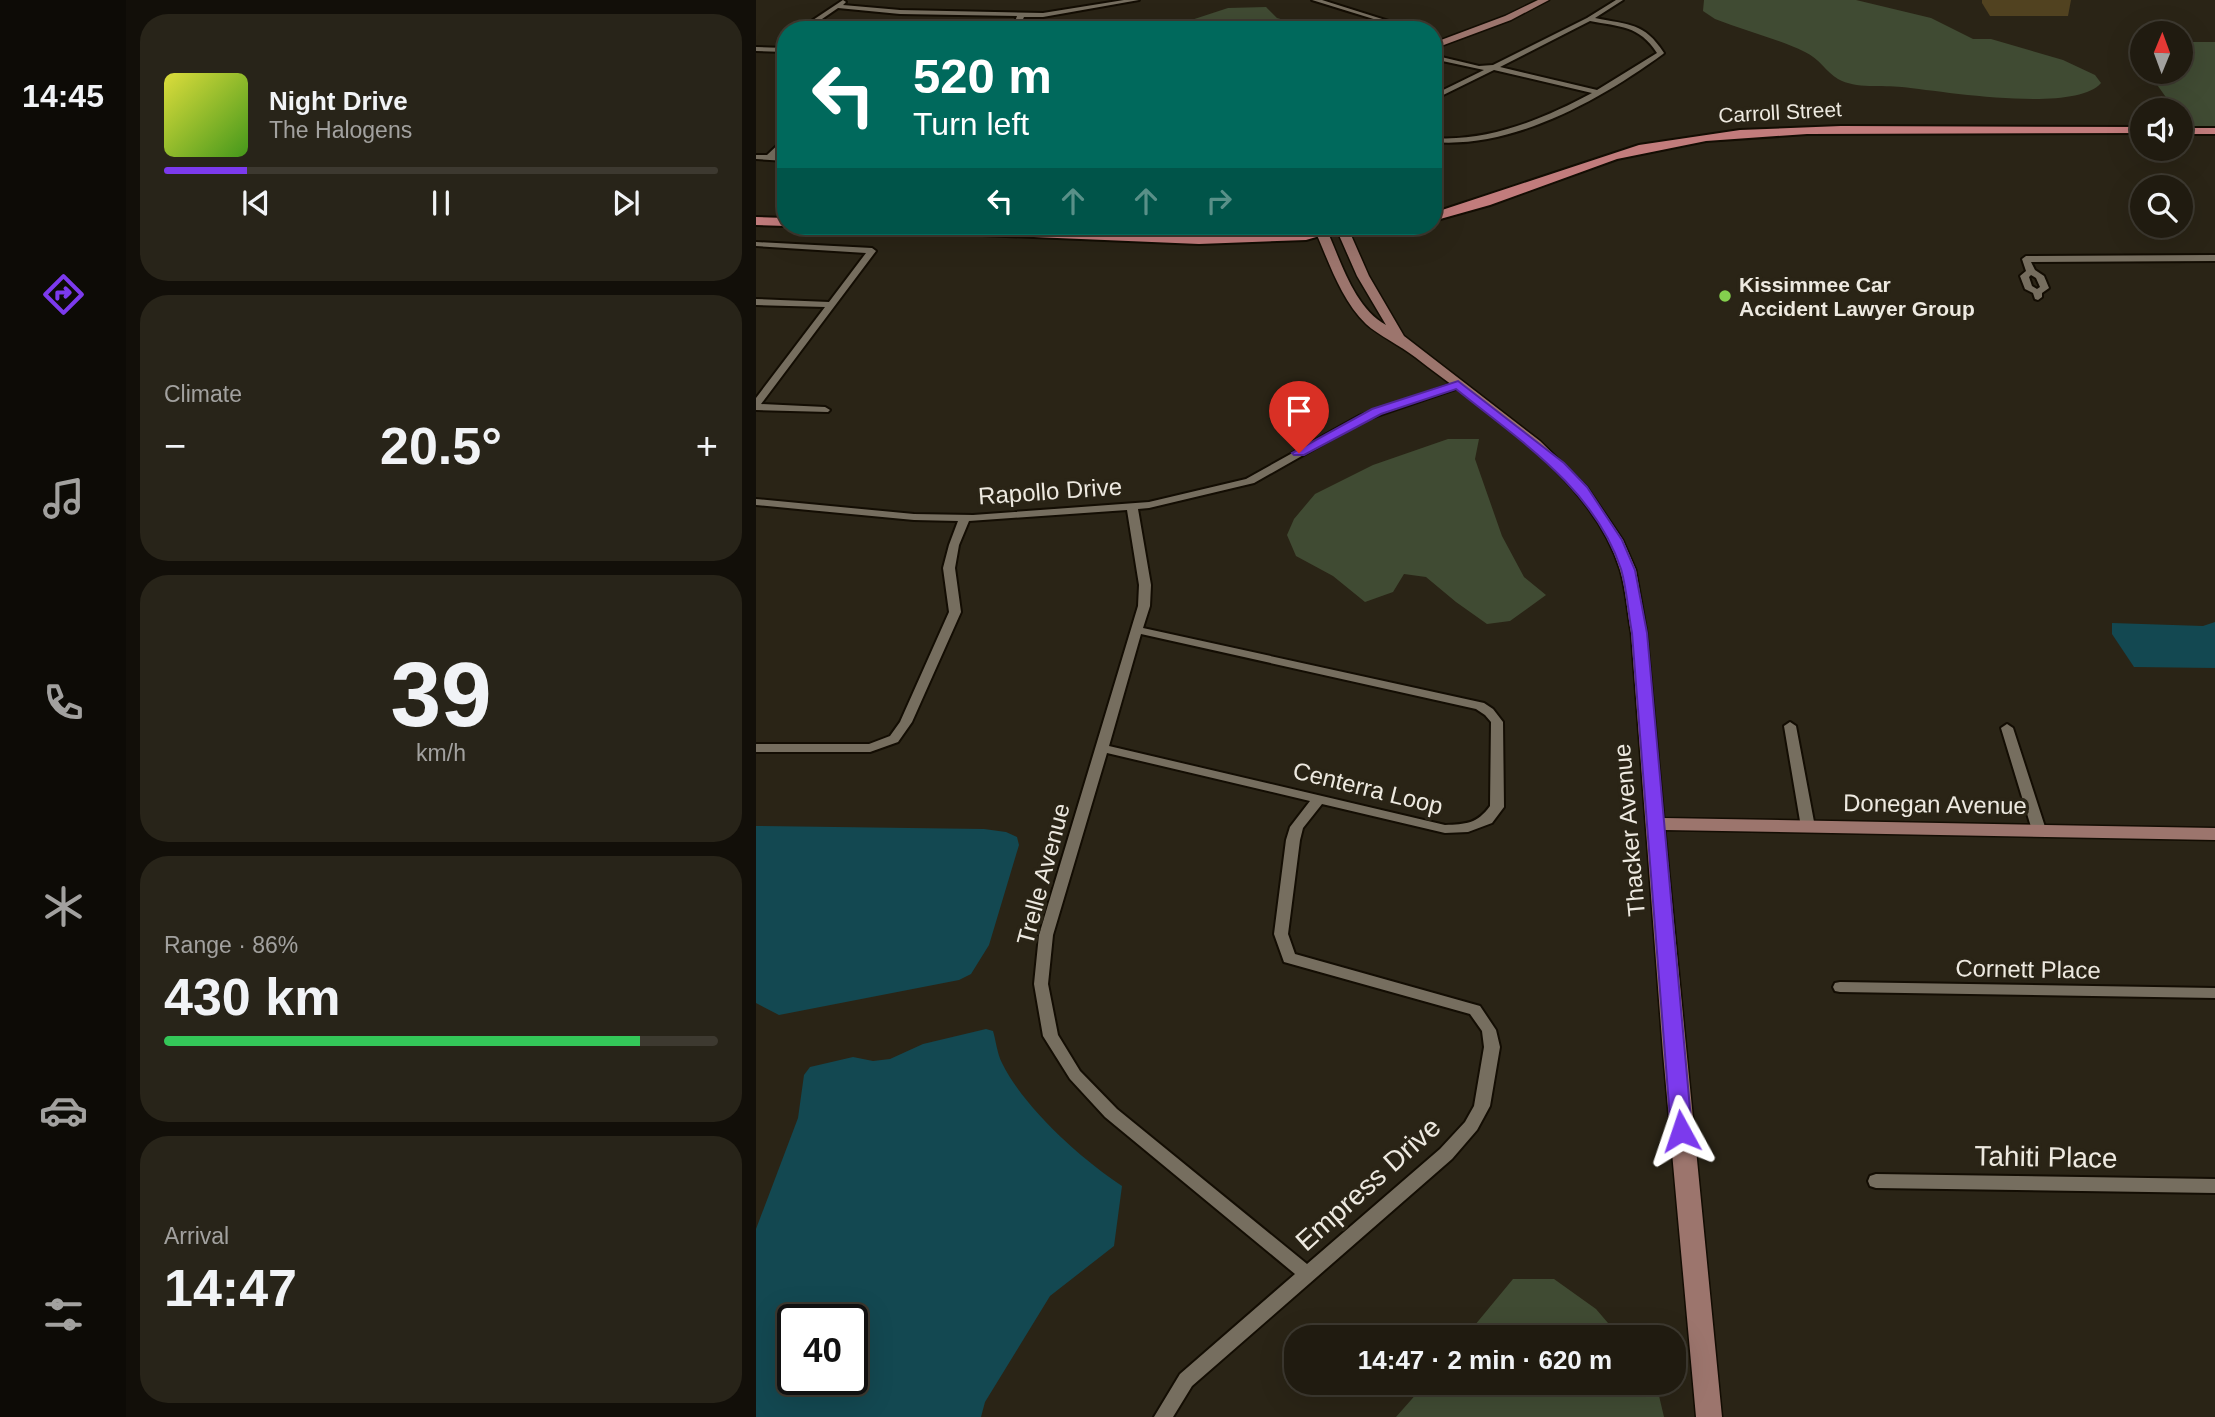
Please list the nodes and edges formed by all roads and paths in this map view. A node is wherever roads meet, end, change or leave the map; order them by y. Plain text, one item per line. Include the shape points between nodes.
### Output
1 (857, 0) edge
2 (1136, 0) edge
3 (1315, 0) edge
4 (1526, 0) edge
5 (1545, 0) edge
6 (1620, 0) edge
7 (1330, 2) edge
8 (846, 4) edge
9 (1021, 15) junction
10 (1589, 19) junction
11 (814, 21) edge
12 (824, 21) edge
13 (1019, 21) edge
14 (1386, 21) edge
15 (1442, 33) edge
16 (1442, 43) edge
17 (756, 49) edge
18 (777, 50) edge
19 (1442, 54) edge
20 (1442, 59) edge
21 (1492, 67) junction
22 (1596, 92) junction
23 (1442, 93) edge
24 (2130, 130) edge
25 (2193, 131) edge
26 (2215, 131) edge
27 (1442, 141) edge
28 (777, 150) edge
29 (756, 157) edge
30 (769, 158) junction
31 (777, 158) edge
32 (756, 210) edge
33 (777, 211) edge
34 (1442, 214) edge
35 (756, 221) edge
36 (777, 222) edge
37 (1075, 235) edge
38 (1308, 235) edge
39 (1323, 235) edge
40 (1345, 235) edge
41 (756, 243) edge
42 (2215, 258) edge
43 (2038, 295) dead end
44 (756, 302) edge
45 (831, 305) junction
46 (1398, 338) junction
47 (1458, 384) junction
48 (756, 406) edge
49 (825, 410) dead end
50 (756, 502) edge
51 (1132, 506) junction
52 (965, 518) junction
53 (1137, 630) junction
54 (1790, 726) dead end
55 (2007, 728) dead end
56 (756, 748) edge
57 (1102, 748) junction
58 (1320, 797) junction
59 (1655, 824) junction
60 (1808, 827) junction
61 (2039, 830) junction
62 (2215, 834) edge
63 (1840, 987) dead end
64 (2215, 993) edge
65 (1876, 1181) dead end
66 (2215, 1186) edge
67 (1307, 1274) junction
68 (1163, 1417) edge
69 (1709, 1417) edge

1 - 8 street
2 - 9 street via 1056,14
3 - 7 street
4 - 15 street
5 - 16 street
6 - 10 street
7 - 14 street
8 - 9 street
8 - 11 street
8 - 12 street
9 - 13 street
10 - 21 street
10 - 22 street via 1638,29 1661,53
17 - 18 street
19 - 21 street
20 - 21 street
21 - 22 street
21 - 23 street
22 - 27 street via 1536,122 1481,141
24 - 34 main road, Carroll Street via 1804,129 1724,135 1587,163 1503,197
25 - 26 main road
28 - 30 street
29 - 30 street
30 - 31 street
32 - 33 main road
35 - 36 main road
37 - 38 main road via 1199,240
39 - 46 street, Thacker Avenue via 1353,300 1372,323
40 - 46 street, Thacker Avenue
41 - 45 street via 872,251
42 - 43 street via 2026,259 2031,272 2024,276
44 - 45 street
45 - 48 street
46 - 47 street, Thacker Avenue
47 - 51 street, Rapollo Drive via 1377,412 1250,481
47 - 59 street, Thacker Avenue via 1559,465 1582,490 1620,552 1628,570 1639,633
48 - 49 street
50 - 52 street, Rapollo Drive
51 - 52 street, Rapollo Drive
51 - 53 street, Trelle Avenue via 1145,585
52 - 56 street via 949,568 955,612 894,740 870,748
53 - 57 street, Trelle Avenue
53 - 58 street, Centerra Loop via 1480,706 1497,722 1497,807 1487,820 1468,828 1446,829
54 - 60 street
55 - 61 street
57 - 58 street, Centerra Loop
57 - 67 street, Trelle Avenue via 1046,935 1041,984 1051,1036 1075,1075 1111,1113
58 - 67 street, Empress Drive via 1297,827 1293,840 1282,934 1289,958 1475,1010 1489,1030 1492,1047 1482,1106 1471,1126 1446,1154
59 - 60 street, Donegan Avenue
59 - 69 street, Thacker Avenue
60 - 61 street, Donegan Avenue
61 - 62 street, Donegan Avenue
63 - 64 street, Cornett Place
65 - 66 street, Tahiti Place
67 - 68 street, Empress Drive via 1186,1380

